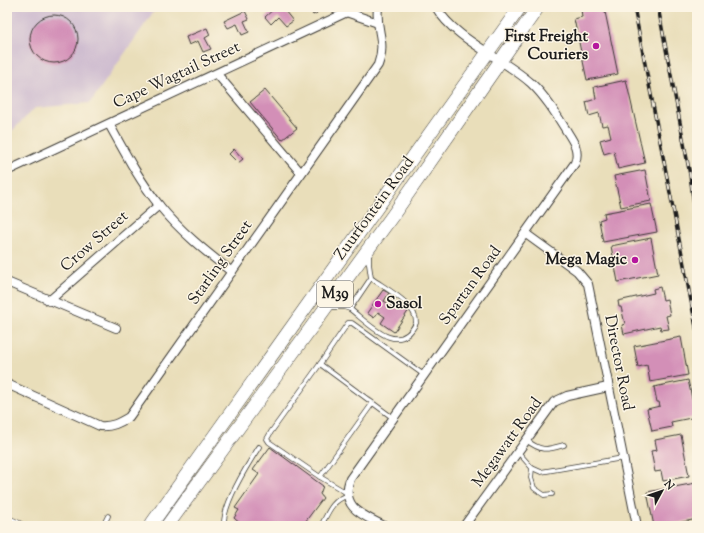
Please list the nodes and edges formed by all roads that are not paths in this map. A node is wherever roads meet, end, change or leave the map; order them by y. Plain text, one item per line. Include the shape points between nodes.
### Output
1 (358, 7) edge
2 (378, 7) edge
3 (436, 7) edge
4 (520, 7) edge
5 (538, 7) edge
6 (345, 10) edge
7 (378, 23) junction
8 (487, 52) junction
9 (501, 60) junction
10 (217, 74) junction
11 (109, 124) junction
12 (7, 171) edge
13 (301, 173) junction
14 (159, 205) junction
15 (526, 234) junction
16 (376, 236) junction
17 (232, 272) junction
18 (371, 278) junction
19 (7, 282) edge
20 (49, 300) junction
21 (326, 307) junction
22 (350, 309) junction
23 (116, 328) dead end
24 (320, 364) junction
25 (424, 375) junction
26 (7, 384) edge
27 (608, 387) junction
28 (372, 404) junction
29 (393, 418) junction
30 (526, 440) junction
31 (564, 445) dead end
32 (259, 447) dead end
33 (518, 452) junction
34 (623, 458) junction
35 (532, 468) junction
36 (320, 477) junction
37 (347, 494) junction
38 (552, 494) dead end
39 (108, 516) dead end
40 (7, 521) edge
41 (18, 526) edge
42 (103, 526) edge
43 (150, 526) edge
44 (167, 526) edge
45 (224, 526) edge
46 (321, 526) edge
47 (384, 526) edge
48 (464, 526) edge
49 (637, 526) edge

1 - 6 street, Cape Wagtail Street
2 - 7 street, Starling Street
3 - 8 street via 449,24
4 - 8 main road, Zuurfontein Road / M39
5 - 9 main road, Zuurfontein Road / M39
6 - 7 street
6 - 10 street, Cape Wagtail Street
7 - 13 street, Starling Street via 383,51 378,65
8 - 9 street
8 - 43 main road, Zuurfontein Road / M39
9 - 15 street, Spartan Road via 542,95 578,152 575,163
9 - 16 main road, Zuurfontein Road / M39
10 - 11 street, Cape Wagtail Street
10 - 13 street
11 - 12 street, Cape Wagtail Street
11 - 14 street via 128,159
13 - 17 street, Starling Street
14 - 17 street via 194,242
14 - 20 street, Crow Street
15 - 25 street, Spartan Road
15 - 27 street, Director Road via 577,272 588,284
16 - 18 lane via 369,256
16 - 21 main road, Zuurfontein Road / M39
17 - 26 street, Starling Street via 129,417 116,424 109,426 90,423 42,398
18 - 22 lane
18 - 22 lane via 410,305 417,317 414,328 401,338 387,338
19 - 20 street
20 - 23 street
21 - 22 lane
21 - 44 main road, Zuurfontein Road / M39
24 - 25 lane via 350,322
24 - 28 lane
24 - 36 lane via 268,439
25 - 29 street, Spartan Road
27 - 30 street, Megawatt Road via 567,396 554,402
27 - 34 street, Director Road
28 - 29 lane
28 - 36 lane
29 - 37 street, Spartan Road via 350,479
30 - 31 lane via 545,450
30 - 33 street, Megawatt Road
32 - 45 lane via 243,472 225,516
33 - 35 lane
33 - 48 street, Megawatt Road
34 - 35 lane via 541,472
34 - 49 street, Director Road
35 - 38 lane via 534,488 544,495
36 - 37 lane
37 - 46 lane via 335,502
37 - 47 street via 357,511
39 - 42 lane
40 - 41 main road

